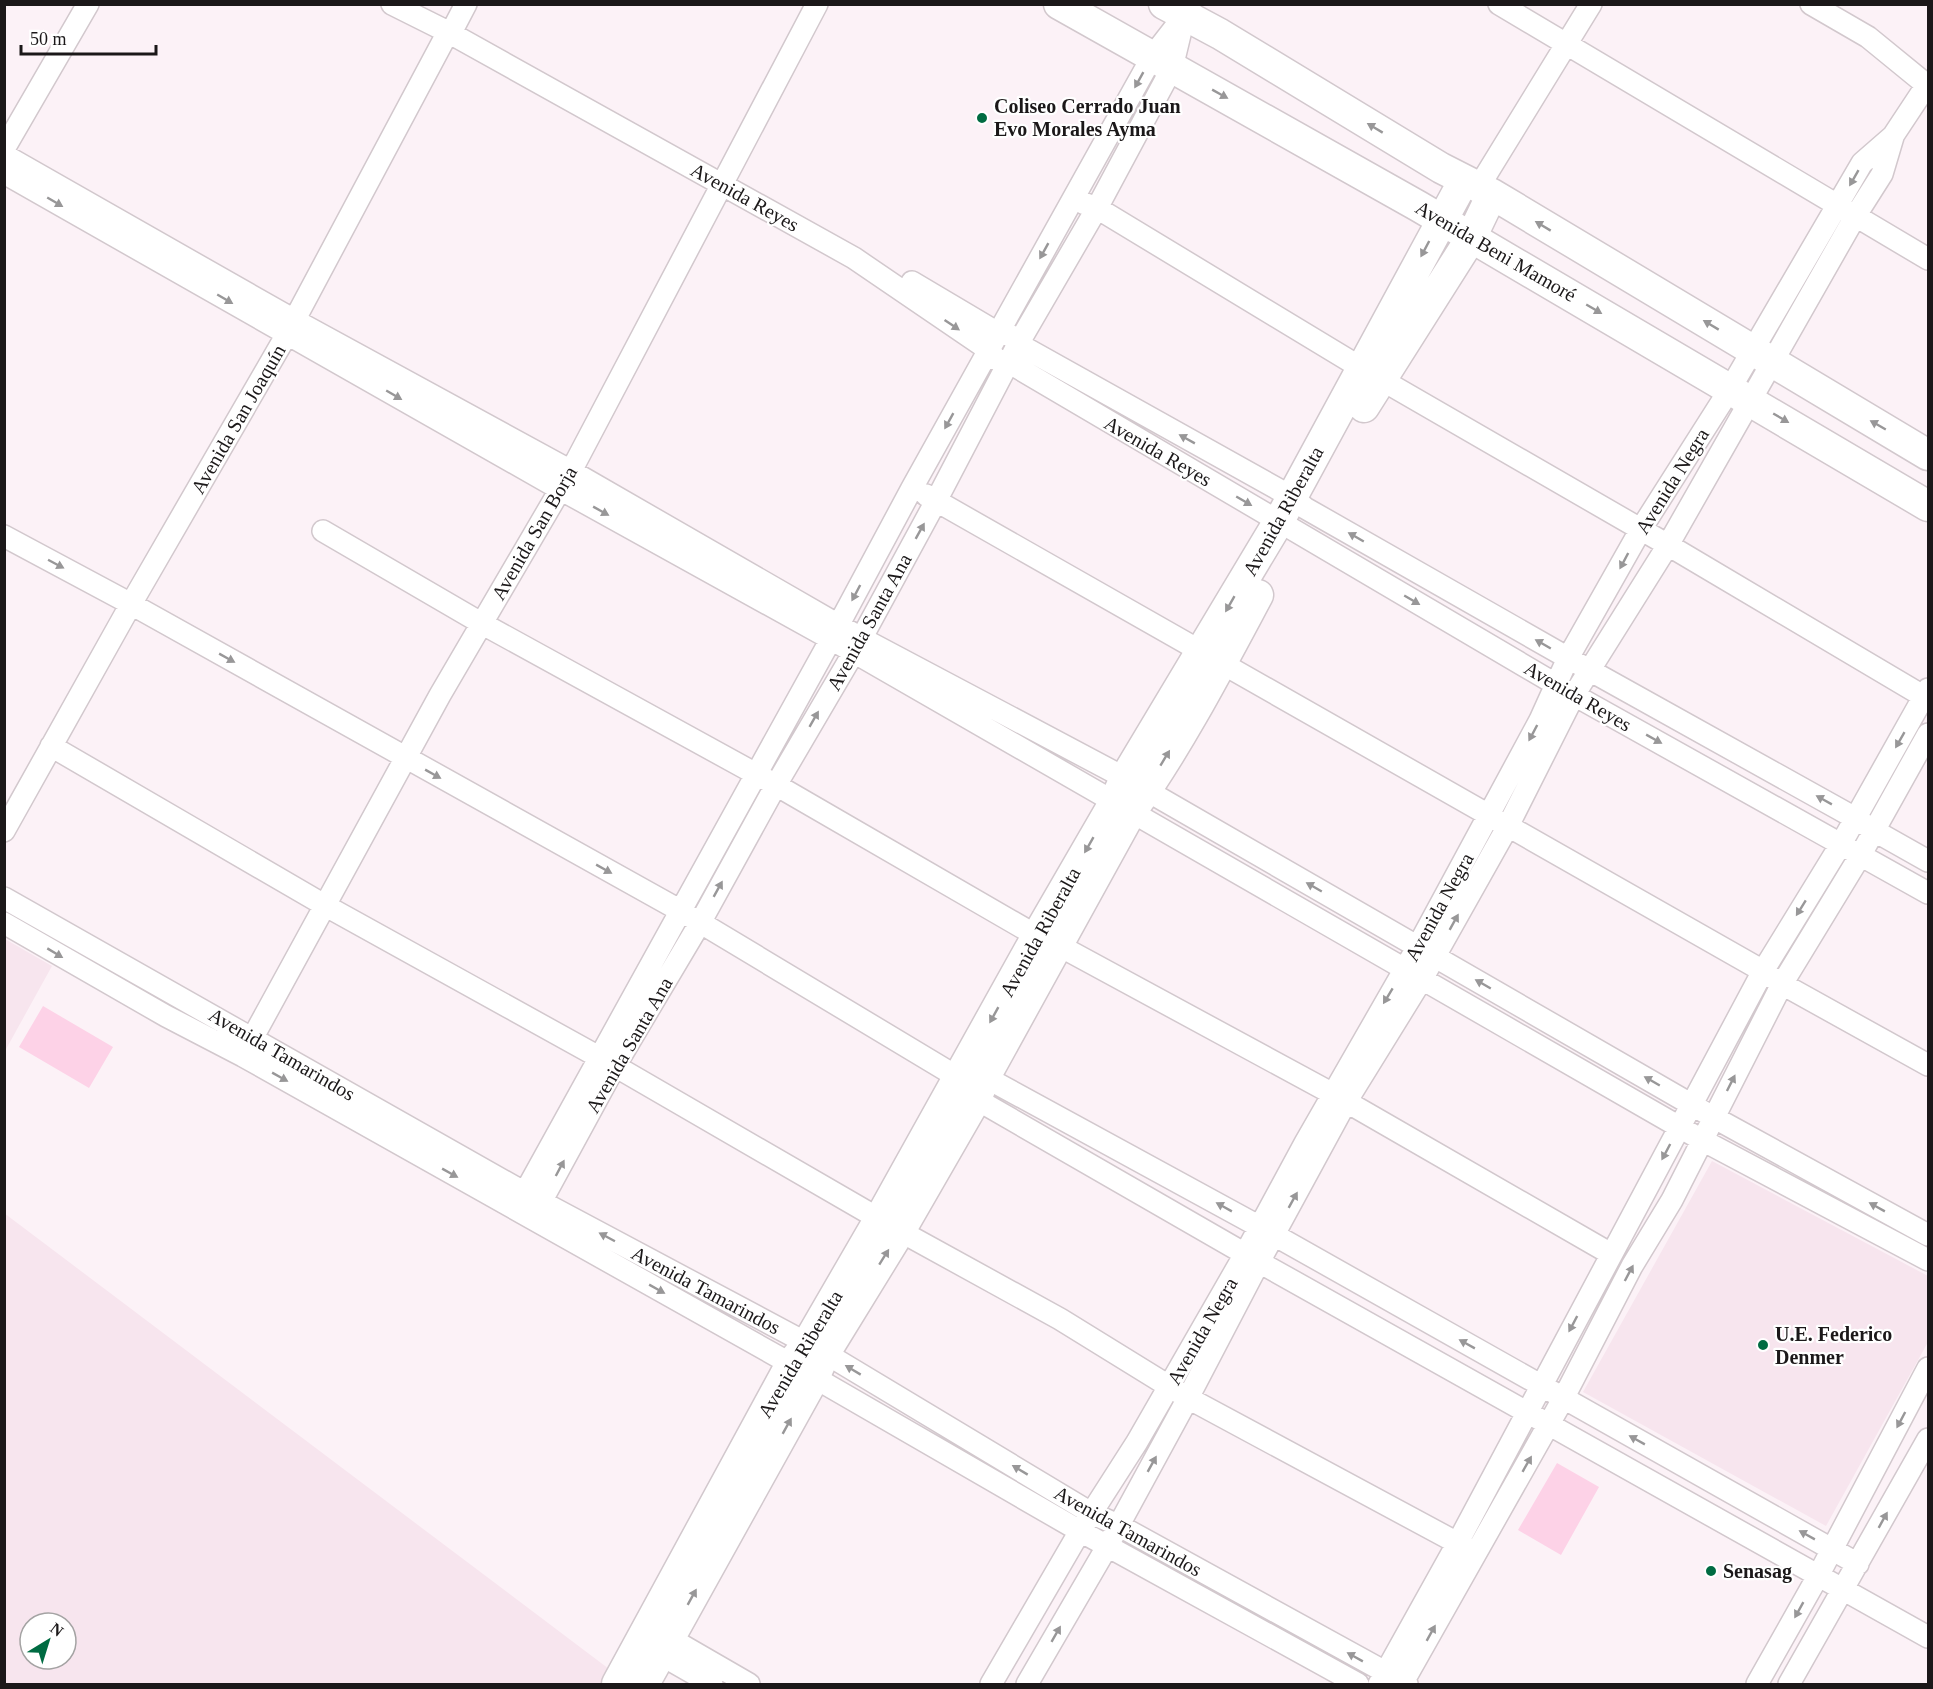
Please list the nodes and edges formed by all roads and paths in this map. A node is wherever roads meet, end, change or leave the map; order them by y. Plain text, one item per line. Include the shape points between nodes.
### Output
1 (88, 4) edge
2 (392, 4) edge
3 (409, 4) edge
4 (466, 4) edge
5 (817, 4) edge
6 (1059, 4) edge
7 (1499, 4) edge
8 (1591, 4) edge
9 (1811, 4) edge
10 (1179, 8) edge
11 (451, 29) junction
12 (1567, 45) junction
13 (1162, 62) junction
14 (1928, 84) edge
15 (4, 149) edge
16 (4, 155) edge
17 (4, 173) edge
18 (726, 180) junction
19 (1478, 187) junction
20 (1073, 200) junction
21 (1097, 208) junction
22 (1847, 210) junction
23 (1441, 220) junction
24 (1471, 238) junction
25 (1929, 258) edge
26 (290, 327) junction
27 (993, 341) junction
28 (1013, 353) junction
29 (1763, 356) junction
30 (1372, 373) junction
31 (1740, 395) junction
32 (1929, 455) edge
33 (566, 480) junction
34 (912, 488) junction
35 (936, 501) junction
36 (1929, 506) edge
37 (1292, 514) junction
38 (1641, 530) junction
39 (322, 531) dead end
40 (4, 536) edge
41 (1668, 545) junction
42 (130, 604) junction
43 (481, 623) junction
44 (835, 632) junction
45 (857, 645) junction
46 (1568, 658) junction
47 (1211, 659) junction
48 (1591, 671) junction
49 (1555, 683) junction
50 (1574, 695) junction
51 (1927, 695) edge
52 (1929, 735) edge
53 (51, 746) junction
54 (405, 759) junction
55 (755, 774) junction
56 (776, 785) junction
57 (1129, 796) junction
58 (1489, 816) junction
59 (1855, 818) junction
60 (1508, 826) junction
61 (1873, 830) junction
62 (4, 831) edge
63 (1841, 844) junction
64 (1860, 856) junction
65 (1929, 861) edge
66 (1929, 893) edge
67 (4, 898) edge
68 (326, 906) junction
69 (681, 911) junction
70 (4, 922) edge
71 (700, 922) junction
72 (1047, 941) junction
73 (1426, 951) junction
74 (1763, 971) junction
75 (1413, 974) junction
76 (1782, 984) junction
77 (253, 1037) junction
78 (243, 1056) junction
79 (607, 1062) junction
80 (1929, 1065) edge
81 (973, 1085) junction
82 (1340, 1098) junction
83 (1692, 1104) junction
84 (1713, 1117) junction
85 (1680, 1127) junction
86 (1702, 1140) junction
87 (529, 1206) junction
88 (890, 1224) junction
89 (1267, 1231) junction
90 (1929, 1235) edge
91 (1611, 1254) junction
92 (1252, 1258) junction
93 (1929, 1260) edge
94 (809, 1360) junction
95 (1929, 1368) edge
96 (1170, 1386) junction
97 (1540, 1386) junction
98 (1188, 1398) junction
99 (1563, 1399) junction
100 (1527, 1412) junction
101 (1549, 1425) junction
102 (1929, 1438) edge
103 (1086, 1522) junction
104 (1118, 1525) junction
105 (1108, 1545) junction
106 (1832, 1548) junction
107 (1467, 1549) junction
108 (1858, 1564) junction
109 (1818, 1576) junction
110 (1844, 1589) junction
111 (1929, 1637) edge
112 (655, 1641) junction
113 (1034, 1682) edge
114 (1395, 1682) edge
115 (617, 1684) edge
116 (644, 1684) edge
117 (712, 1684) edge
118 (749, 1684) edge
119 (991, 1684) edge
120 (1358, 1684) edge
121 (1757, 1684) edge
122 (1789, 1684) edge

1 - 15 street
2 - 11 street, Avenida Reyes
3 - 11 street, Avenida Reyes
4 - 11 street, Avenida San Joaquín
5 - 18 street, Avenida San Borja
6 - 13 street, Avenida Beni Mamoré
7 - 12 street
8 - 12 street
9 - 14 street via 1868,37
10 - 13 street, Avenida Santa Ana
19 -> 10 street
11 - 18 street, Avenida Reyes
11 - 26 street, Avenida San Joaquín
12 - 19 street
12 - 22 street
13 -> 20 street, Avenida Santa Ana
13 - 21 street, Avenida Santa Ana
13 -> 23 street, Avenida Beni Mamoré
14 - 22 street, Avenida Negra via 1893,136 1882,174
16 - 26 street
17 -> 26 street
18 - 27 street, Avenida Reyes
18 - 33 street, Avenida San Borja
19 - 23 street, Avenida Riberalta
19 - 24 street, Avenida Riberalta
29 -> 19 street
20 - 21 street
20 -> 27 street, Avenida Santa Ana
21 - 28 street, Avenida Santa Ana
21 - 30 street
22 - 25 street
22 - 29 street, Avenida Negra
23 - 24 street, Avenida Beni Mamoré
23 -> 30 street, Avenida Riberalta
24 - 30 street, Avenida Riberalta
24 -> 31 street, Avenida Beni Mamoré
26 - 33 street
26 - 42 street, Avenida San Joaquín
27 - 28 street, Avenida Reyes via 1010,334
27 -> 34 street, Avenida Santa Ana
28 - 35 street, Avenida Santa Ana
28 - 37 street, Avenida Reyes
29 - 31 street, Avenida Negra
32 -> 29 street
30 - 37 street, Avenida Riberalta
30 - 38 street
31 -> 36 street, Avenida Beni Mamoré
31 - 38 street, Avenida Negra
31 - 41 street, Avenida Negra
33 - 43 street, Avenida San Borja
33 - 44 street
34 - 35 street
34 -> 44 street, Avenida Santa Ana
45 -> 35 street, Avenida Santa Ana
35 - 47 street
46 -> 37 street, Avenida Reyes
37 - 47 street, Avenida Riberalta
37 -> 49 street, Avenida Reyes
38 - 41 street
38 -> 46 street, Avenida Negra
39 - 43 street
40 -> 42 street
41 - 48 street, Avenida Negra
41 - 51 street
42 - 53 street, Avenida San Joaquín
42 -> 54 street
43 - 54 street, Avenida San Borja
43 - 55 street
44 - 45 street
44 - 55 street, Avenida Santa Ana
56 -> 45 street, Avenida Santa Ana
45 - 57 street
46 - 48 street, Avenida Reyes
46 - 49 street, Avenida Negra
47 - 57 street, Avenida Riberalta
47 - 58 street
48 - 50 street, Avenida Negra
59 -> 48 street, Avenida Reyes
49 - 50 street, Avenida Reyes
49 -> 58 street, Avenida Negra via 1540,720
50 - 60 street, Avenida Negra
50 -> 63 street, Avenida Reyes
51 -> 59 street
52 - 61 street
53 - 62 street, Avenida San Joaquín
53 - 68 street
54 - 68 street, Avenida San Borja
54 -> 69 street
55 - 56 street
55 - 69 street, Avenida Santa Ana
71 -> 56 street, Avenida Santa Ana
56 - 72 street
57 - 72 street, Avenida Riberalta
73 -> 57 street
57 - 75 street
58 - 60 street
58 - 73 street, Avenida Negra
59 - 61 street, Avenida Reyes
59 - 63 street
73 -> 60 street, Avenida Negra
60 - 74 street
61 - 64 street
61 - 65 street, Avenida Reyes
63 - 64 street, Avenida Reyes
63 -> 74 street
64 - 66 street, Avenida Reyes
64 - 76 street
67 - 77 street, Avenida Tamarindos
68 - 77 street, Avenida San Borja
68 - 79 street
69 - 71 street
69 - 79 street, Avenida Santa Ana
70 -> 78 street, Avenida Tamarindos
71 - 79 street, Avenida Santa Ana
71 - 81 street
72 - 81 street, Avenida Riberalta
72 - 82 street
73 - 75 street, Avenida Negra
83 -> 73 street
74 - 76 street
74 - 83 street
75 - 82 street, Avenida Negra
75 - 85 street
76 - 80 street
84 -> 76 street
77 - 78 street, Avenida San Borja
77 - 87 street, Avenida Tamarindos
78 -> 87 street, Avenida Tamarindos
79 - 87 street, Avenida Santa Ana
79 - 88 street
81 - 88 street, Avenida Riberalta
89 -> 81 street
81 - 92 street
82 - 89 street, Avenida Negra
82 - 91 street
83 - 84 street
83 - 85 street
84 - 86 street
90 -> 84 street
85 - 86 street
85 -> 91 street
86 - 93 street
99 -> 86 street
87 - 94 street, Avenida Tamarindos
88 - 94 street, Avenida Riberalta
88 - 96 street
89 - 92 street, Avenida Negra
97 -> 89 street
91 -> 97 street
92 - 96 street, Avenida Negra
92 - 98 street, Avenida Negra
92 - 100 street
94 - 103 street, Avenida Tamarindos
94 - 112 street, Avenida Riberalta
95 -> 106 street
96 - 98 street
96 - 103 street, Avenida Negra
97 - 99 street
97 - 100 street
104 -> 98 street, Avenida Negra
98 - 107 street
99 - 101 street
106 -> 99 street
100 - 101 street
100 - 107 street
107 -> 101 street
101 - 109 street
108 -> 102 street
103 - 104 street, Avenida Tamarindos
103 - 105 street, Avenida Tamarindos
103 - 119 street, Avenida Negra
104 - 105 street, Avenida Negra
114 -> 104 street, Avenida Tamarindos
113 -> 105 street, Avenida Negra
105 - 120 street, Avenida Tamarindos
106 - 108 street
106 - 109 street
107 - 114 street
108 - 110 street
109 - 110 street
109 -> 121 street
110 - 111 street
110 - 122 street
112 - 115 street, Avenida Riberalta
112 - 116 street, Avenida Riberalta
112 - 117 street
112 - 118 street

